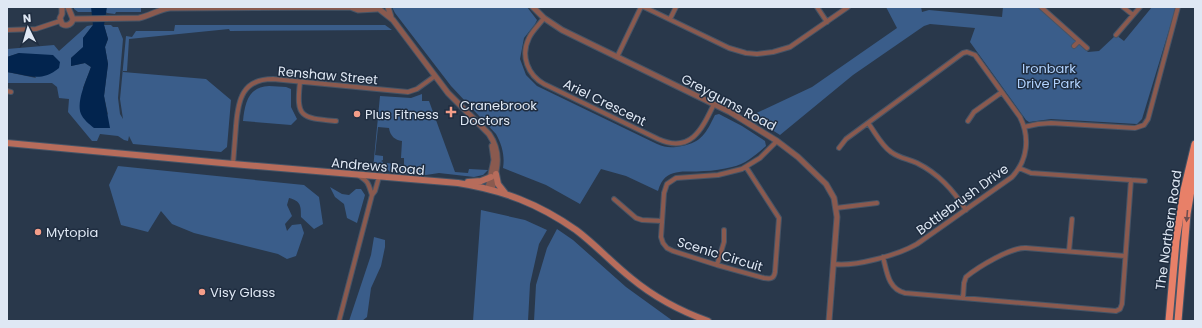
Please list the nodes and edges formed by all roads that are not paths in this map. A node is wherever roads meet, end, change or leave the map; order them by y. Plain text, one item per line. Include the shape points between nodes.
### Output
1 (62, 7) edge
2 (68, 7) edge
3 (225, 7) edge
4 (269, 7) edge
5 (350, 7) edge
6 (385, 7) edge
7 (388, 7) edge
8 (533, 7) edge
9 (641, 7) edge
10 (644, 7) edge
11 (676, 7) edge
12 (817, 7) edge
13 (848, 7) edge
14 (1041, 7) edge
15 (1123, 7) edge
16 (1140, 7) edge
17 (1178, 7) edge
18 (377, 8) edge
19 (156, 9) edge
20 (70, 13) junction
21 (62, 14) junction
22 (1133, 15) junction
23 (73, 18) junction
24 (544, 18) junction
25 (670, 19) junction
26 (60, 20) junction
27 (392, 20) junction
28 (827, 22) junction
29 (7, 30) edge
30 (1116, 35) dead end
31 (1079, 41) junction
32 (1074, 46) dead end
33 (1087, 48) dead end
34 (617, 56) junction
35 (435, 76) junction
36 (300, 82) junction
37 (1002, 92) junction
38 (714, 104) junction
39 (336, 121) dead end
40 (968, 121) dead end
41 (868, 123) junction
42 (1024, 127) junction
43 (777, 141) junction
44 (7, 143) edge
45 (1195, 144) edge
46 (839, 148) dead end
47 (233, 164) junction
48 (1195, 166) edge
49 (746, 167) junction
50 (1019, 168) junction
51 (358, 175) junction
52 (493, 175) junction
53 (379, 177) junction
54 (1131, 180) junction
55 (1144, 181) dead end
56 (458, 183) junction
57 (490, 189) junction
58 (505, 193) junction
59 (372, 195) junction
60 (614, 199) dead end
61 (877, 203) dead end
62 (836, 208) junction
63 (966, 210) junction
64 (1072, 219) dead end
65 (662, 221) junction
66 (724, 230) dead end
67 (1069, 251) junction
68 (1125, 256) junction
69 (883, 257) junction
70 (834, 264) junction
71 (717, 265) junction
72 (894, 288) junction
73 (891, 292) dead end
74 (963, 298) junction
75 (339, 321) edge
76 (708, 321) edge
77 (829, 321) edge
78 (1169, 321) edge
79 (1178, 321) edge

1 - 21 street
2 - 20 street
3 - 4 street
3 - 19 street
4 - 5 street
5 - 18 street via 358,10
6 - 18 street
7 - 27 street
8 - 24 street, Greygums Road
9 - 34 street
10 - 25 street
11 - 25 street
12 - 28 street
13 - 28 street
14 - 31 street
15 - 22 street
16 - 22 street
17 - 42 street via 1148,119 1144,125 1134,128 1047,123
18 - 27 street
19 - 23 street via 143,17
20 - 21 street
20 - 23 street
21 - 26 street
22 - 30 street
23 - 26 street via 71,24 67,25
24 - 34 street, Greygums Road via 562,30
24 - 38 street, Ariel Crescent via 530,36 525,53 529,70 544,84 670,143 680,143 698,134
25 - 28 street via 735,50 757,54 790,47
26 - 29 street via 36,29
27 - 35 street
31 - 32 street
31 - 33 street
34 - 38 street, Greygums Road
35 - 36 street, Renshaw Street via 418,90 408,92
35 - 52 street via 491,142
36 - 39 street via 298,103 302,113 310,118
36 - 47 street, Renshaw Street via 267,79 255,82 244,92 237,110
37 - 40 street via 974,112
37 - 41 street, Bottlebrush Drive via 975,55 965,52
37 - 42 street, Bottlebrush Drive
38 - 43 street, Greygums Road
41 - 46 street, Bottlebrush Drive via 844,140
41 - 63 street via 888,149 923,167 943,181
42 - 50 street, Bottlebrush Drive via 1026,148
43 - 49 street, Scenic Circuit via 764,156
43 - 62 street, Greygums Road via 798,156 826,184
44 - 47 main road, Andrews Road
45 - 78 highway, The Northern Road via 1176,241
47 - 51 main road, Andrews Road
48 -> 79 highway, The Northern Road via 1187,214
49 - 65 street, Scenic Circuit via 718,175 681,176 668,182
49 - 71 street, Scenic Circuit via 779,220 774,279
50 - 54 street via 1031,173
50 - 63 street, Bottlebrush Drive via 1009,180
51 - 53 main road, Andrews Road
51 - 59 street via 369,183
52 - 56 main road via 481,181
52 - 57 street
52 - 58 main road
53 - 56 main road, Andrews Road
53 - 59 street
54 - 55 street
54 - 68 street
56 - 57 main road, Andrews Road
57 - 58 main road, Andrews Road
58 - 76 main road, Andrews Road via 530,203 568,225 632,280 658,298
59 - 75 street
60 - 65 street via 636,218
61 - 62 street
62 - 70 street, Greygums Road
63 - 69 street, Bottlebrush Drive via 913,246
64 - 67 street
65 - 71 street, Scenic Circuit via 662,238 668,248
66 - 71 street via 724,242
67 - 68 street
67 - 74 street via 1022,248 1011,250 966,277
68 - 74 street via 1121,311
69 - 70 street, Bottlebrush Drive via 864,262
69 - 72 street via 889,280
70 - 77 street, Greygums Road
72 - 73 street
72 - 74 street via 909,294

